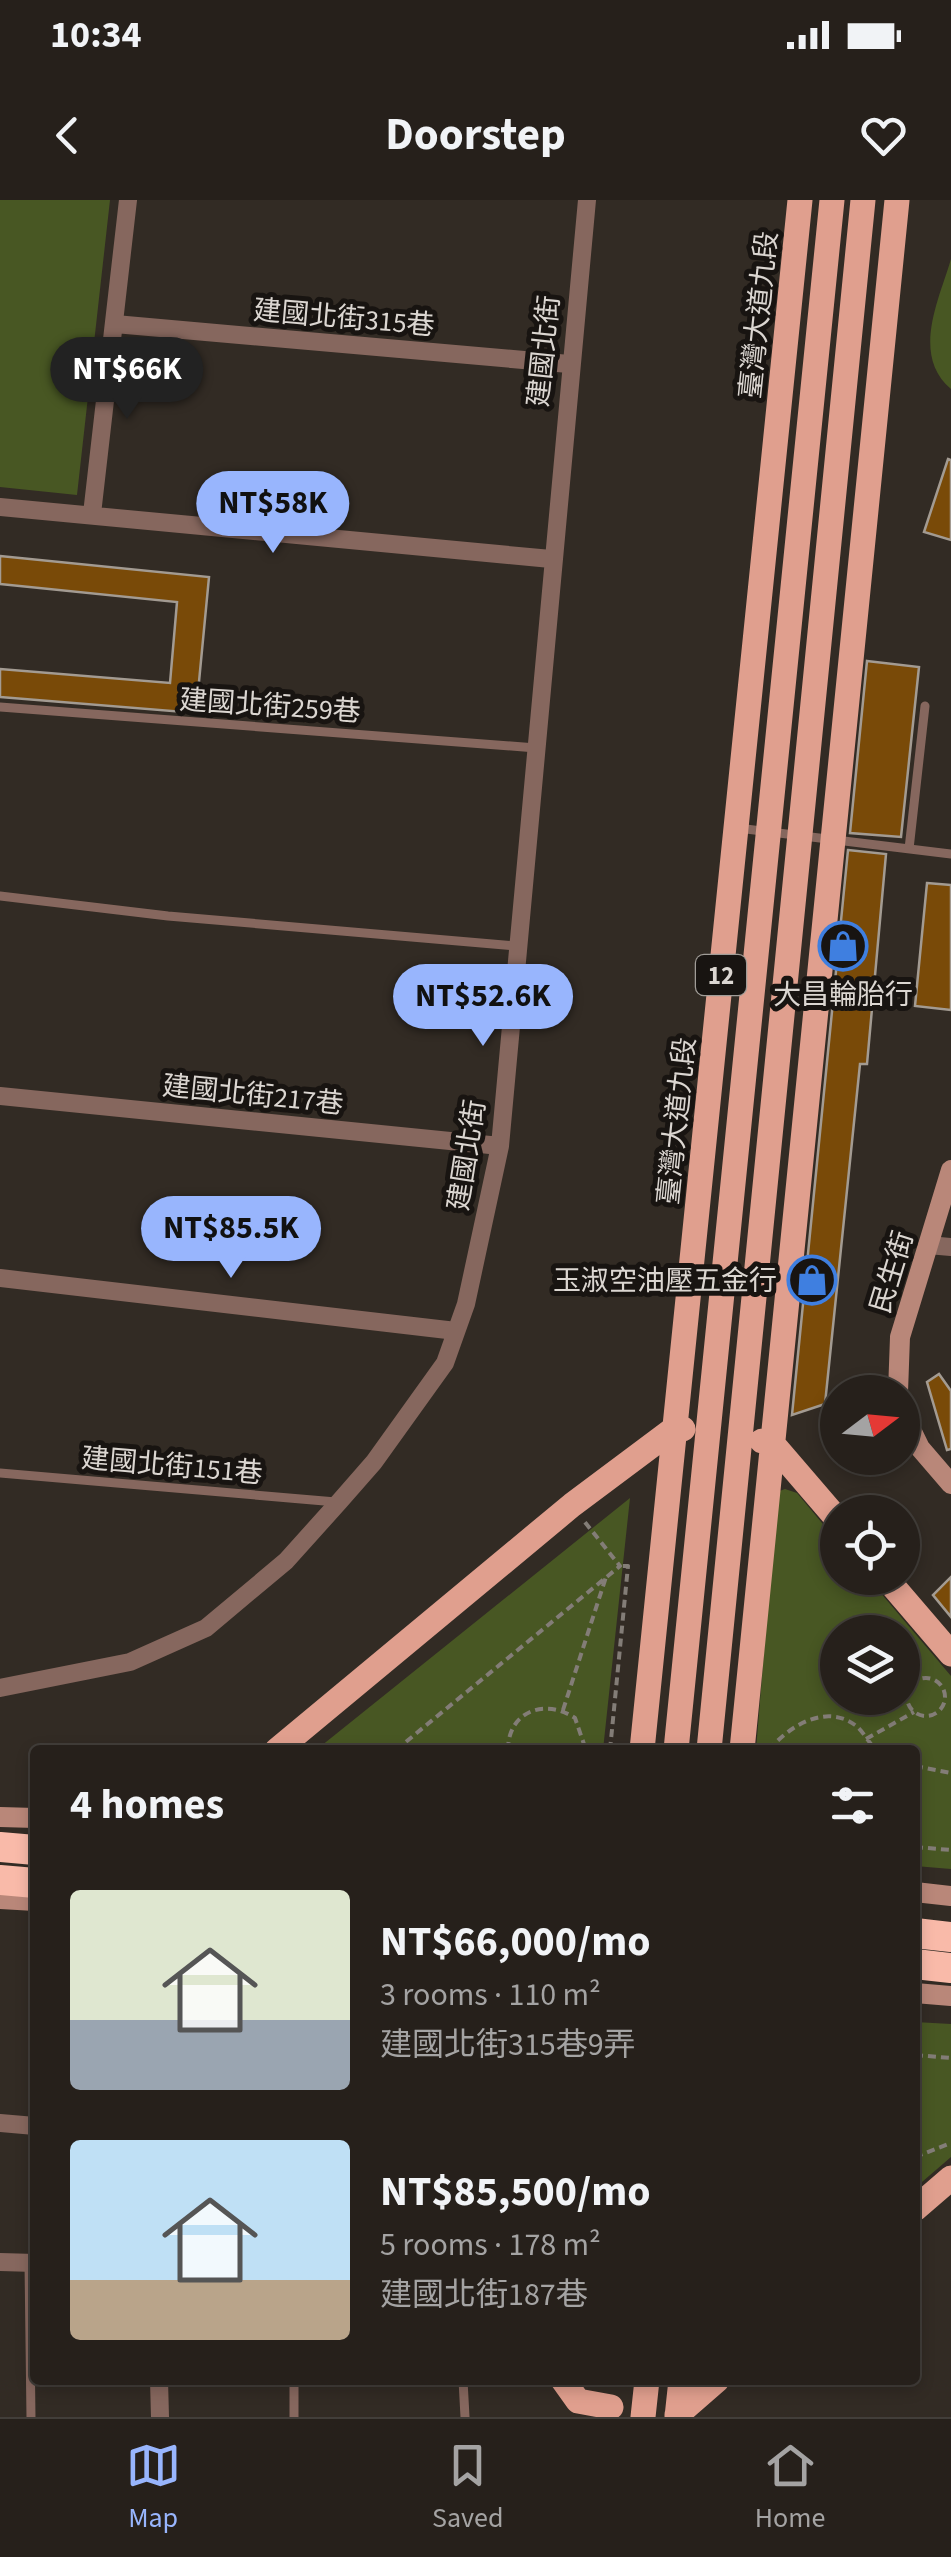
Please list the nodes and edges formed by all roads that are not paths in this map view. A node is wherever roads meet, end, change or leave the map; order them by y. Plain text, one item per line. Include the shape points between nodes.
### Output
1 (128, 200) edge
2 (587, 200) edge
3 (800, 200) edge
4 (832, 200) edge
5 (863, 200) edge
6 (896, 200) edge
7 (115, 324) junction
8 (569, 364) junction
9 (0, 507) edge
10 (92, 514) junction
11 (551, 559) junction
12 (925, 706) dead end
13 (0, 707) edge
14 (536, 748) junction
15 (736, 828) junction
16 (768, 831) junction
17 (800, 835) junction
18 (833, 838) junction
19 (908, 848) junction
20 (951, 854) edge
21 (0, 896) edge
22 (517, 946) junction
23 (0, 1096) edge
24 (500, 1146) junction
25 (951, 1170) edge
26 (928, 1245) junction
27 (951, 1247) edge
28 (0, 1278) edge
29 (456, 1331) junction
30 (899, 1375) edge
31 (675, 1428) junction
32 (707, 1433) junction
33 (739, 1437) junction
34 (771, 1442) junction
35 (920, 1448) edge
36 (0, 1473) edge
37 (951, 1484) edge
38 (820, 1499) edge
39 (340, 1502) junction
40 (901, 1595) edge
41 (951, 1654) edge
42 (0, 1688) edge
43 (283, 1745) edge
44 (643, 1745) edge
45 (676, 1745) edge
46 (709, 1745) edge
47 (742, 1745) edge
48 (0, 1817) edge
49 (30, 1818) edge
50 (0, 1847) edge
51 (30, 1850) edge
52 (0, 1880) edge
53 (30, 1883) edge
54 (920, 1893) edge
55 (951, 1896) edge
56 (0, 1899) edge
57 (30, 1902) edge
58 (920, 1934) edge
59 (951, 1937) edge
60 (920, 1965) edge
61 (951, 1968) edge
62 (920, 1993) edge
63 (951, 1996) edge
64 (0, 2123) edge
65 (30, 2126) edge
66 (951, 2178) edge
67 (920, 2205) edge
68 (0, 2262) edge
69 (30, 2263) edge
70 (31, 2385) edge
71 (160, 2385) edge
72 (294, 2385) edge
73 (463, 2385) edge
74 (614, 2385) edge
75 (646, 2385) edge
76 (680, 2385) edge
77 (712, 2385) edge
78 (574, 2394) edge
79 (611, 2412) edge
80 (677, 2416) edge
81 (31, 2417) edge
82 (160, 2417) edge
83 (294, 2417) edge
84 (466, 2417) edge
85 (643, 2417) edge

1 - 7 street
2 - 8 street, 建國北街
3 - 15 main road, 臺灣大道九段 / 12
4 - 16 main road, 12
5 - 17 main road, 12
6 - 18 main road
7 - 8 street, 建國北街315巷
7 - 10 street
8 - 11 street, 建國北街
9 - 10 street
10 - 11 street
11 - 14 street, 建國北街
12 - 19 lane
13 - 14 lane, 建國北街259巷
14 - 22 street, 建國北街
15 - 16 lane
15 - 31 main road, 臺灣大道九段 / 12
16 - 17 lane
16 - 32 main road, 12
17 - 18 lane
17 - 33 main road, 12
18 - 19 lane
18 - 34 main road
19 - 20 lane
21 - 22 lane
22 - 24 street, 建國北街
23 - 24 street, 建國北街217巷
24 - 29 street, 建國北街
25 - 26 street, 民生街
26 - 27 street
26 - 30 street, 民生街 via 900,1337
28 - 29 street
29 - 39 street, 建國北街 via 445,1363
31 - 32 main road
31 - 43 main road
31 - 44 main road, 臺灣大道九段 / 12
32 - 33 main road
32 - 45 main road, 12
33 - 34 main road
33 - 46 main road, 12
34 - 38 main road
34 - 47 main road
35 - 37 street
36 - 39 lane, 建國北街151巷
39 - 42 street, 建國北街 via 286,1561 206,1628 130,1662
40 - 41 main road
48 - 49 street
50 - 51 highway
52 - 53 highway
54 - 55 street
56 - 57 street
58 - 59 highway
60 - 61 highway
62 - 63 street
64 - 65 street
66 - 67 main road
68 - 69 street
70 - 81 lane
71 - 82 street
72 - 83 lane
73 - 84 lane
74 - 79 main road
75 - 85 main road
76 - 80 main road
77 - 80 main road
78 - 79 main road

